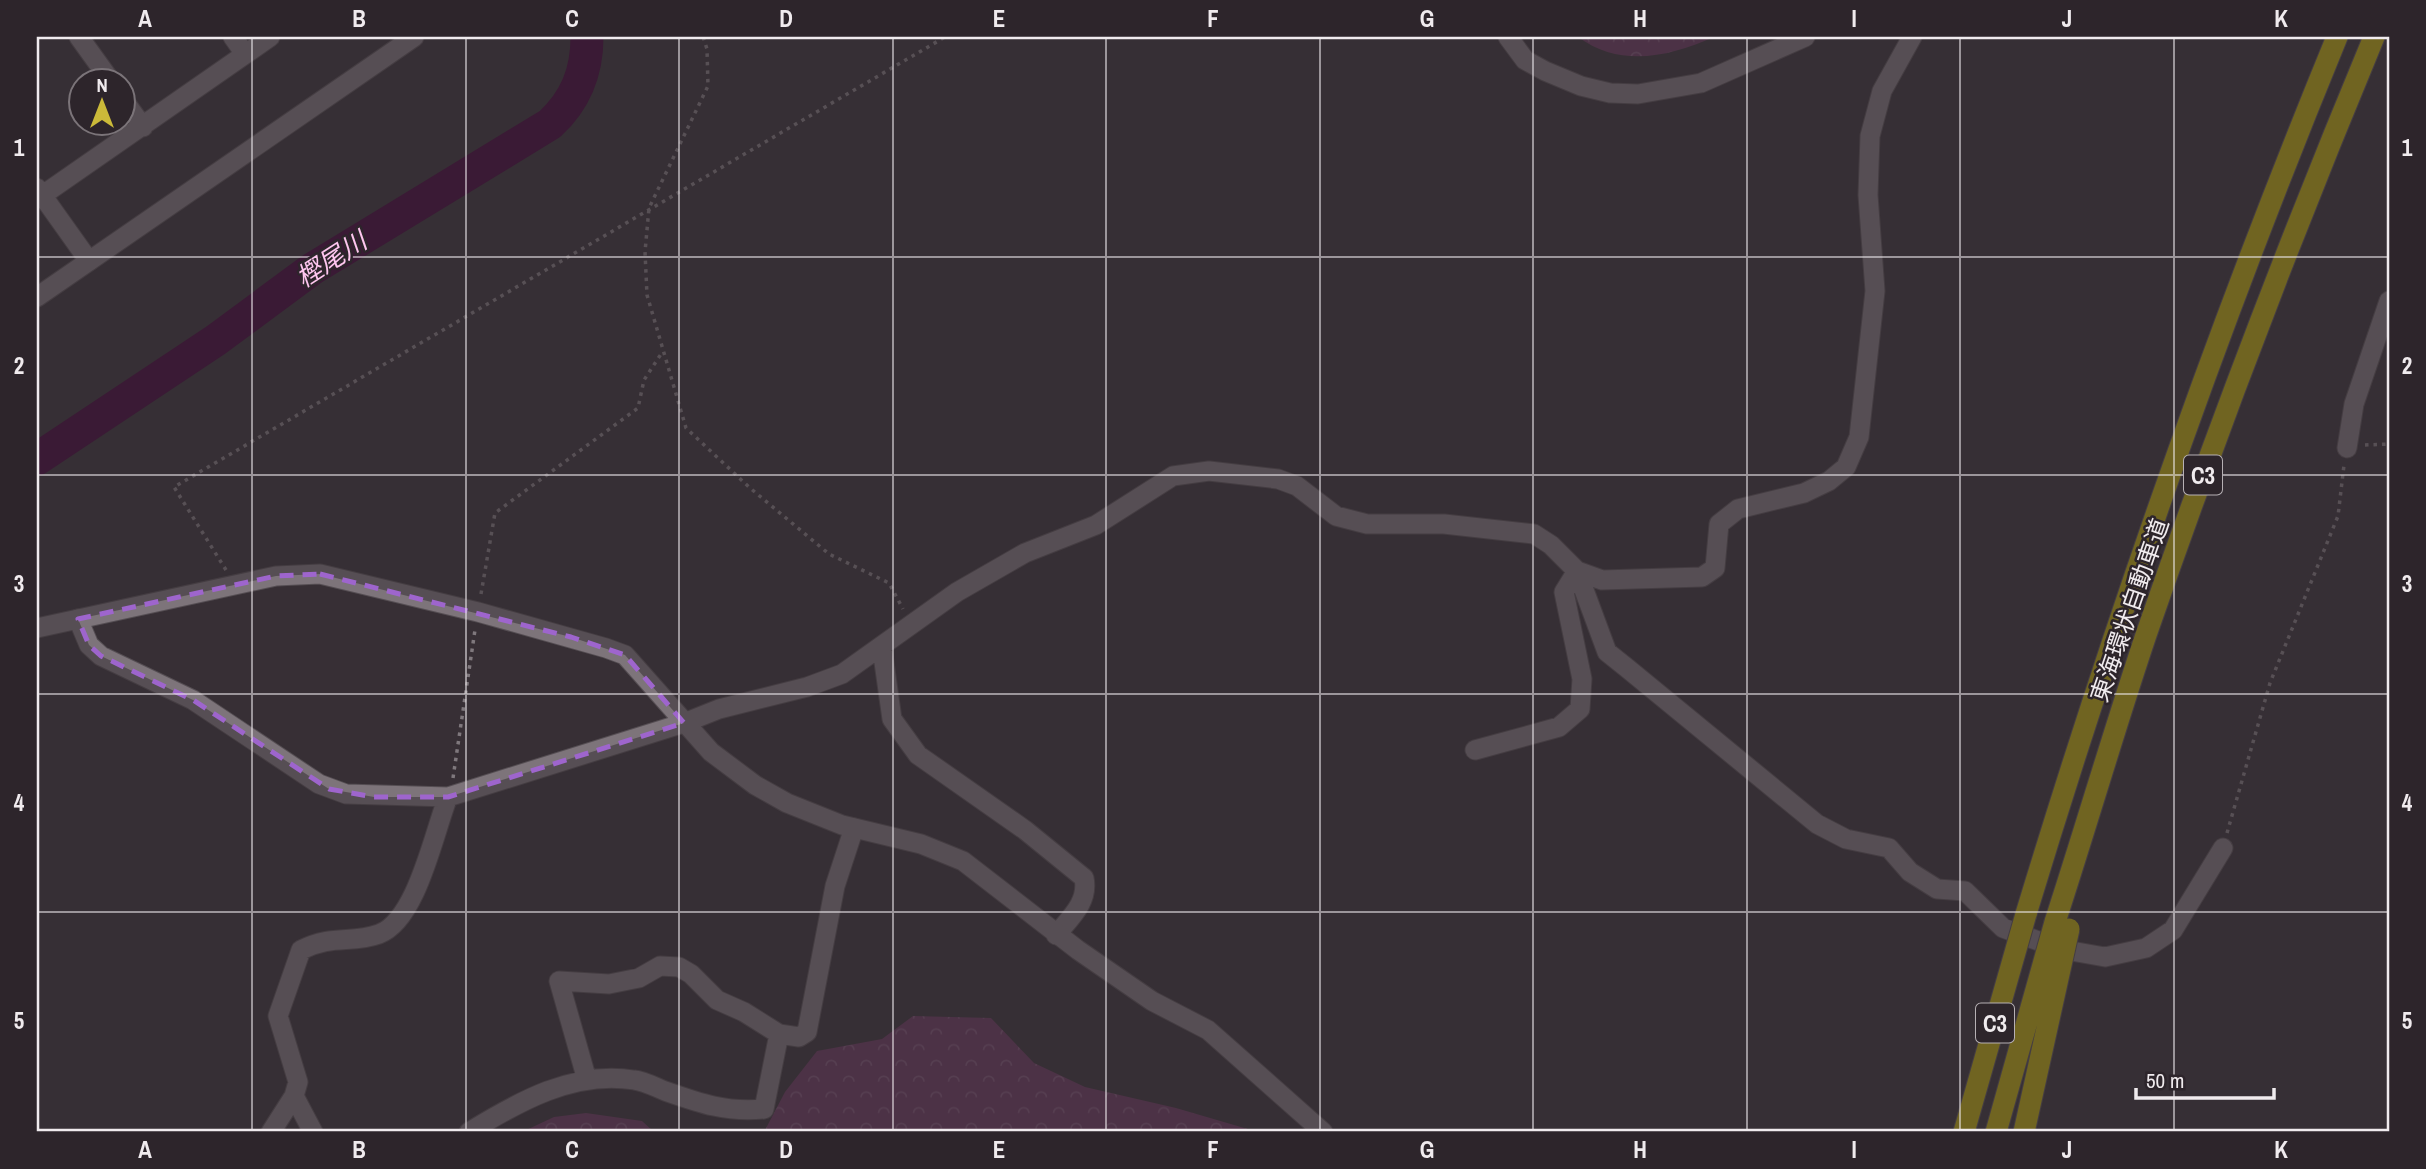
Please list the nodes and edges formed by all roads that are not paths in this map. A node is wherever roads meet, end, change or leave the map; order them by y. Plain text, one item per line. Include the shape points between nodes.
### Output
1 (79, 37) edge
2 (233, 37) edge
3 (270, 37) edge
4 (1508, 37) edge
5 (1805, 37) edge
6 (1912, 37) edge
7 (2337, 37) edge
8 (2374, 37) edge
9 (406, 39) edge
10 (245, 54) junction
11 (100, 66) edge
12 (136, 118) edge
13 (143, 127) junction
14 (38, 194) edge
15 (89, 261) junction
16 (37, 297) edge
17 (2389, 301) edge
18 (2347, 449) road end
19 (1577, 571) junction
20 (78, 619) junction
21 (37, 628) edge
22 (882, 648) junction
23 (684, 723) junction
24 (1475, 750) dead end
25 (449, 796) junction
26 (854, 828) junction
27 (2222, 848) road end
28 (2062, 926) junction
29 (1056, 935) junction
30 (779, 1034) junction
31 (587, 1080) junction
32 (295, 1096) junction
33 (271, 1132) edge
34 (313, 1132) edge
35 (469, 1132) edge
36 (1323, 1132) edge
37 (1965, 1132) edge
38 (1996, 1132) edge
39 (2024, 1132) edge

1 - 11 street
2 - 10 street
3 - 10 street
4 - 5 street via 1525,60 1545,71 1581,86 1638,94 1702,83
6 - 19 street via 1887,80 1870,136 1868,195 1875,291 1870,363 1859,437 1846,467 1804,493 1738,509 1719,524 1715,568 1702,578 1602,580
7 - 37 highway, 東海環状自動車道 / C3, bridge via 2171,468 2073,757
8 - 28 highway, 東海環状自動車道 / C3 via 2256,330 2146,637
9 - 15 street
10 - 13 street
12 - 13 street
13 - 14 street
14 - 15 street
15 - 16 street
17 - 18 street via 2354,404
19 - 22 street via 1534,534 1444,524 1367,524 1336,516 1297,486 1278,479 1209,471 1173,476 1096,525 1025,553 957,592
19 - 24 street via 1564,592 1582,679 1580,709 1559,727
19 - 27 street via 1607,652 1626,668 1817,824 1846,839 1889,848 1910,872 1937,889 1965,891 2003,928 2060,949 2105,957 2146,948 2173,930
20 - 21 street
20 - 23 street via 276,576 320,574 478,612 625,655
20 - 25 street via 89,645 101,656 193,700 329,789 374,797
22 - 23 street via 842,674 807,688 719,709
22 - 29 street via 892,719 918,755 1084,878 1080,906
23 - 25 street
23 - 26 street via 755,785 787,803
25 - 32 street via 410,902 398,921 380,933 322,940 301,950 278,1016 298,1082
26 - 29 street via 921,844 963,861
26 - 30 street via 835,886 807,1032 799,1037
28 - 38 highway, 東海環状自動車道 / C3, bridge
28 - 39 highway, bridge
29 - 36 street via 1152,1001 1209,1030
30 - 31 street via 764,1109 712,1108 635,1080
30 - 31 street via 717,1000 679,967 660,966 639,978 609,984 559,981
31 - 35 street via 543,1091
32 - 33 street
32 - 34 street

